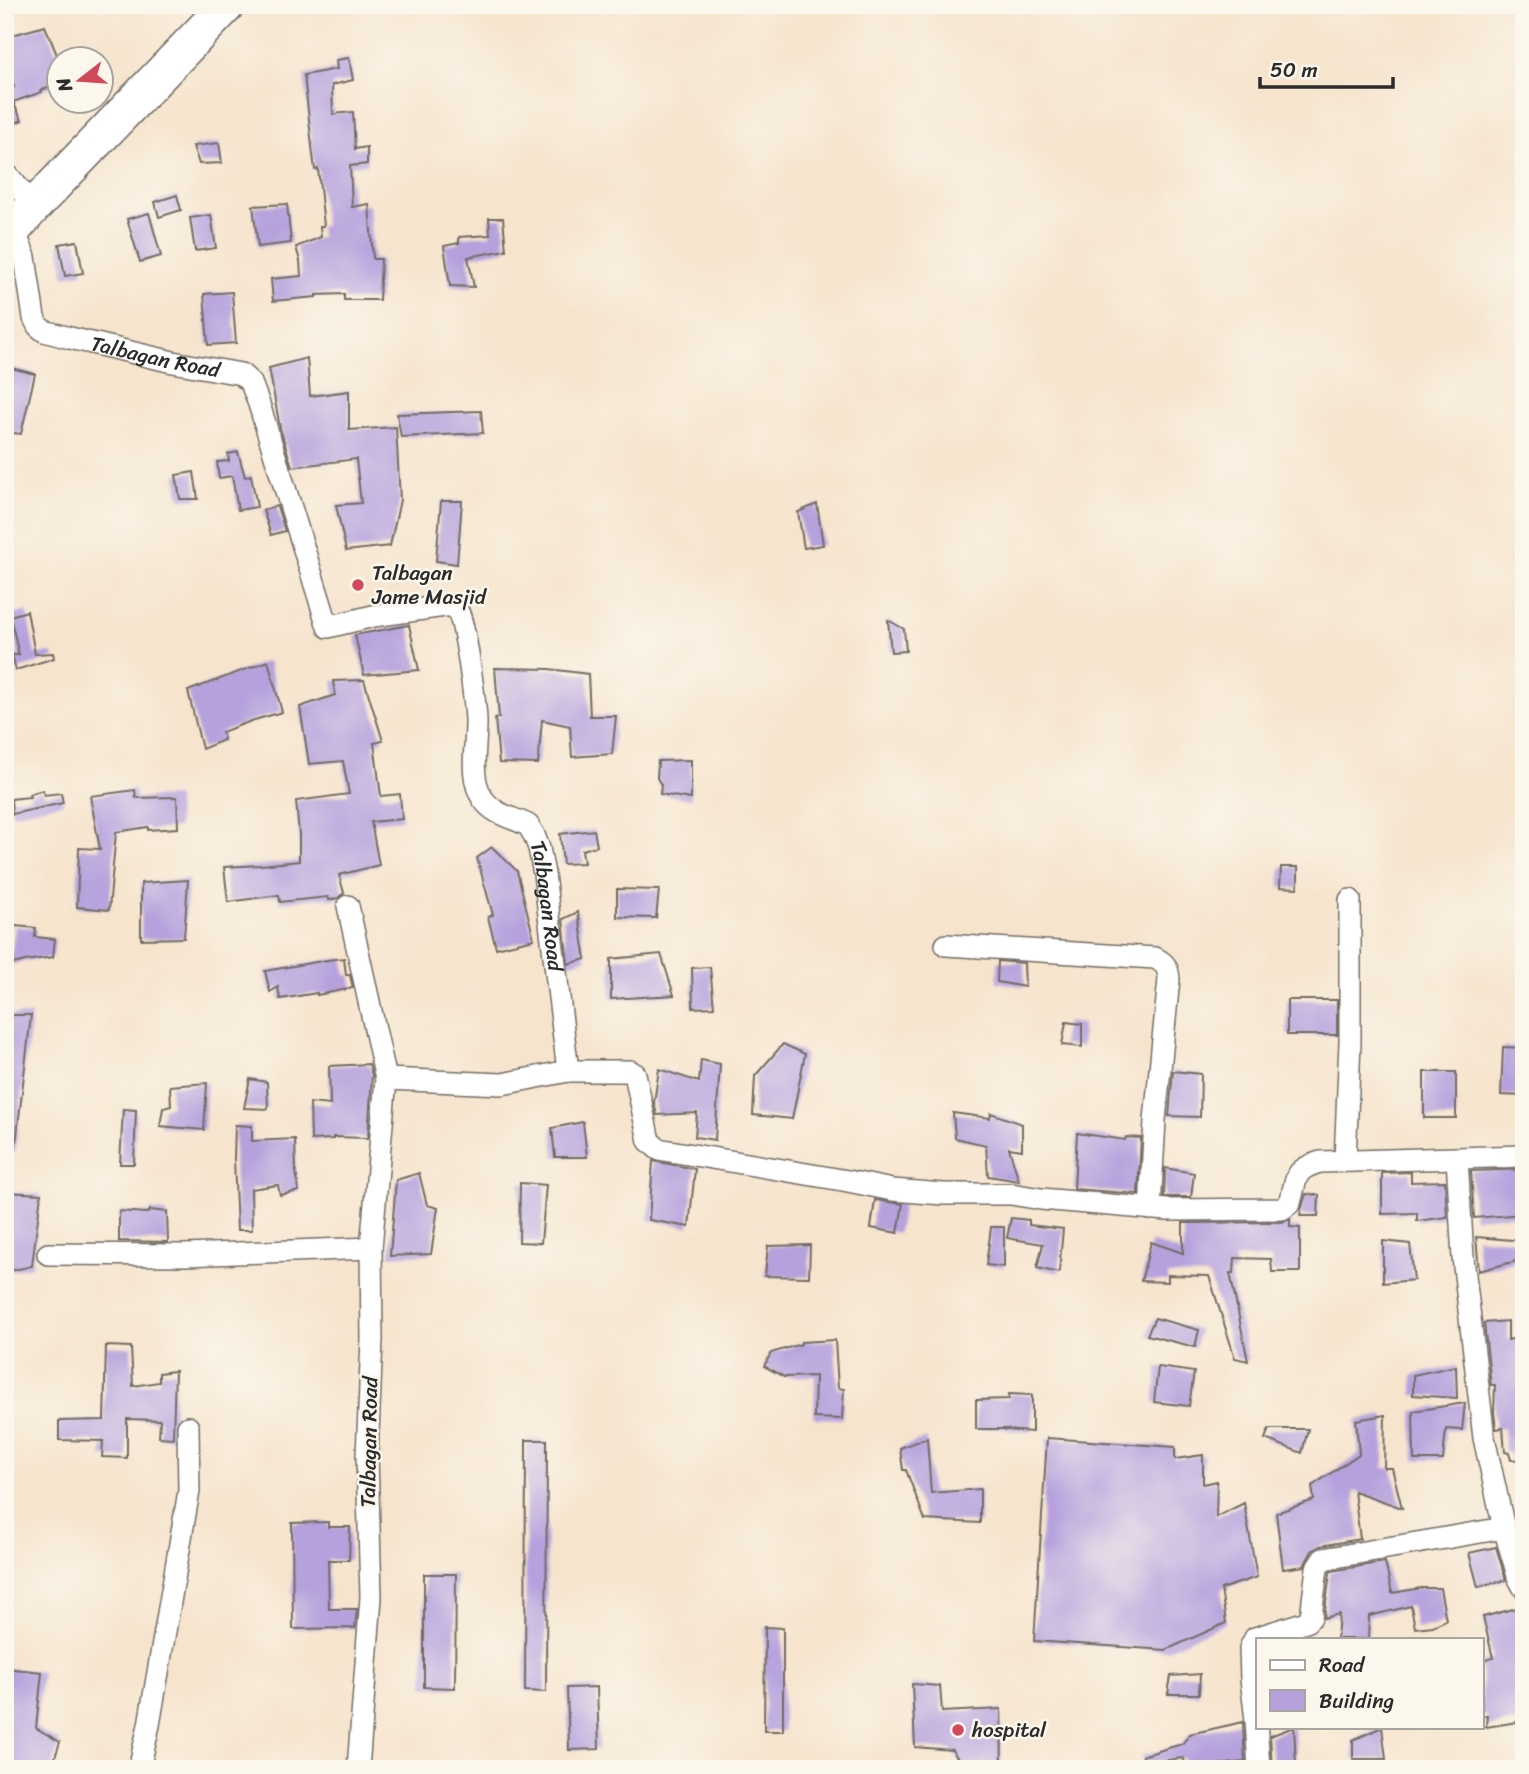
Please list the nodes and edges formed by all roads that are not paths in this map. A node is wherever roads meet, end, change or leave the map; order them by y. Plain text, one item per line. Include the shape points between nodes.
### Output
1 (222, 7) edge
2 (5, 172) edge
3 (18, 225) edge
4 (1350, 900) dead end
5 (348, 906) dead end
6 (946, 945) dead end
7 (569, 1071) junction
8 (386, 1079) junction
9 (1524, 1156) edge
10 (1457, 1158) junction
11 (1345, 1161) junction
12 (1150, 1209) junction
13 (371, 1248) junction
14 (48, 1254) dead end
15 (188, 1427) dead end
16 (1504, 1528) junction
17 (1524, 1588) edge
18 (1256, 1720) edge
19 (1256, 1728) edge
20 (139, 1769) edge
21 (358, 1769) edge
22 (1259, 1769) edge

1 - 3 highway
2 - 3 street
3 - 7 street, Talbagan Road via 34,318 44,331 241,374 251,383 328,627 445,606 458,611 476,719 475,776 491,809 528,825 534,835 551,925
4 - 11 street
5 - 8 street, Talbagan Road
6 - 12 street via 1155,958 1165,963 1169,979
7 - 8 street via 502,1084
7 - 12 street via 635,1074 649,1141 658,1149 892,1191 1011,1194
8 - 13 street, Talbagan Road
9 - 10 street
10 - 11 street
10 - 16 street via 1483,1438
11 - 12 street via 1308,1166 1294,1180 1290,1203 1282,1209
13 - 14 street via 185,1255
13 - 21 street, Talbagan Road via 367,1456 371,1597
15 - 20 street via 189,1491
16 - 17 street
16 - 18 street via 1322,1559 1311,1617 1255,1638 1250,1648
19 - 22 street

